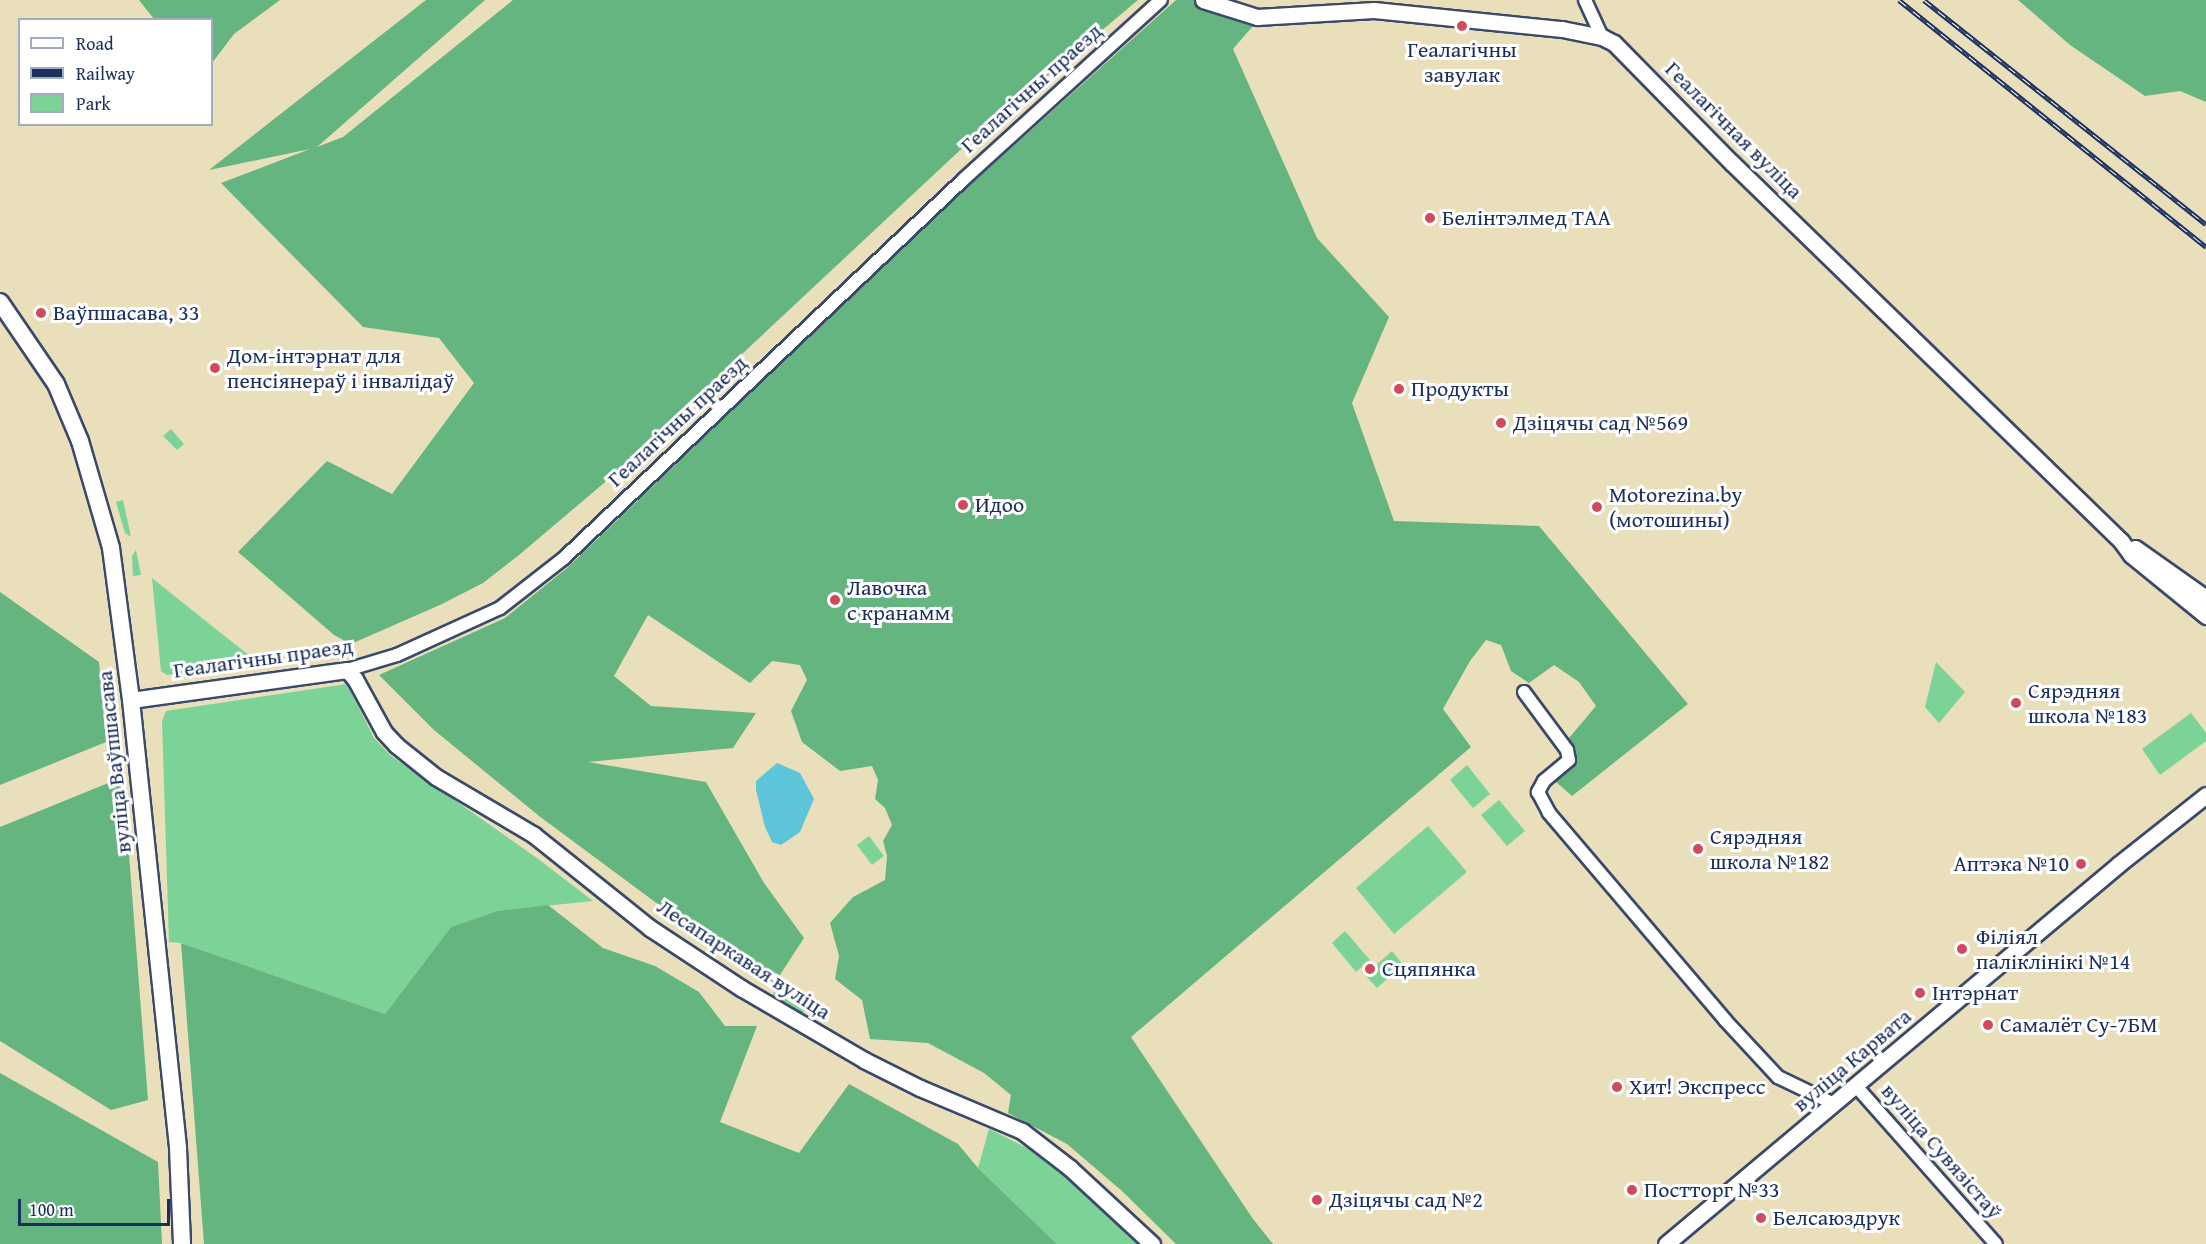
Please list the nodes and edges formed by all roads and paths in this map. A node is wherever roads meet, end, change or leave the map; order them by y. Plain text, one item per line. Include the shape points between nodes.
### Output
1 (1161, 0) edge
2 (1203, 0) edge
3 (1585, 0) edge
4 (1602, 37) junction
5 (0, 302) edge
6 (2121, 541) junction
7 (2206, 598) edge
8 (2206, 616) edge
9 (347, 669) junction
10 (1524, 692) dead end
11 (131, 700) junction
12 (2206, 795) edge
13 (1856, 1086) junction
14 (1834, 1104) junction
15 (182, 1244) edge
16 (1152, 1244) edge
17 (1666, 1244) edge
18 (1996, 1244) edge

1 - 9 street, Геалагічны праезд via 956,187 555,566 500,608 397,655
2 - 4 street, Геалагічная вуліца via 1257,17 1374,10 1554,28
3 - 4 street
4 - 6 street, Геалагічная вуліца via 1628,54 1731,162
5 - 11 main road, вуліца Ваўпшасава via 56,384 80,441 111,548
6 - 7 street, Геалагічная вуліца
6 - 8 street, Геалагічная вуліца via 2131,555
9 - 11 street, Геалагічны праезд
9 - 16 street, Лесапаркавая вуліца via 384,732 436,777 534,835 651,928 741,988 864,1060 1022,1131 1070,1168
10 - 14 street via 1568,750 1569,760 1544,781 1538,792 1549,813 1778,1077
11 - 15 main road, вуліца Ваўпшасава via 178,1148
12 - 13 street, вуліца Карвата
13 - 14 street, вуліца Карвата
13 - 18 street, вуліца Сувязістаў
14 - 17 street, вуліца Карвата

